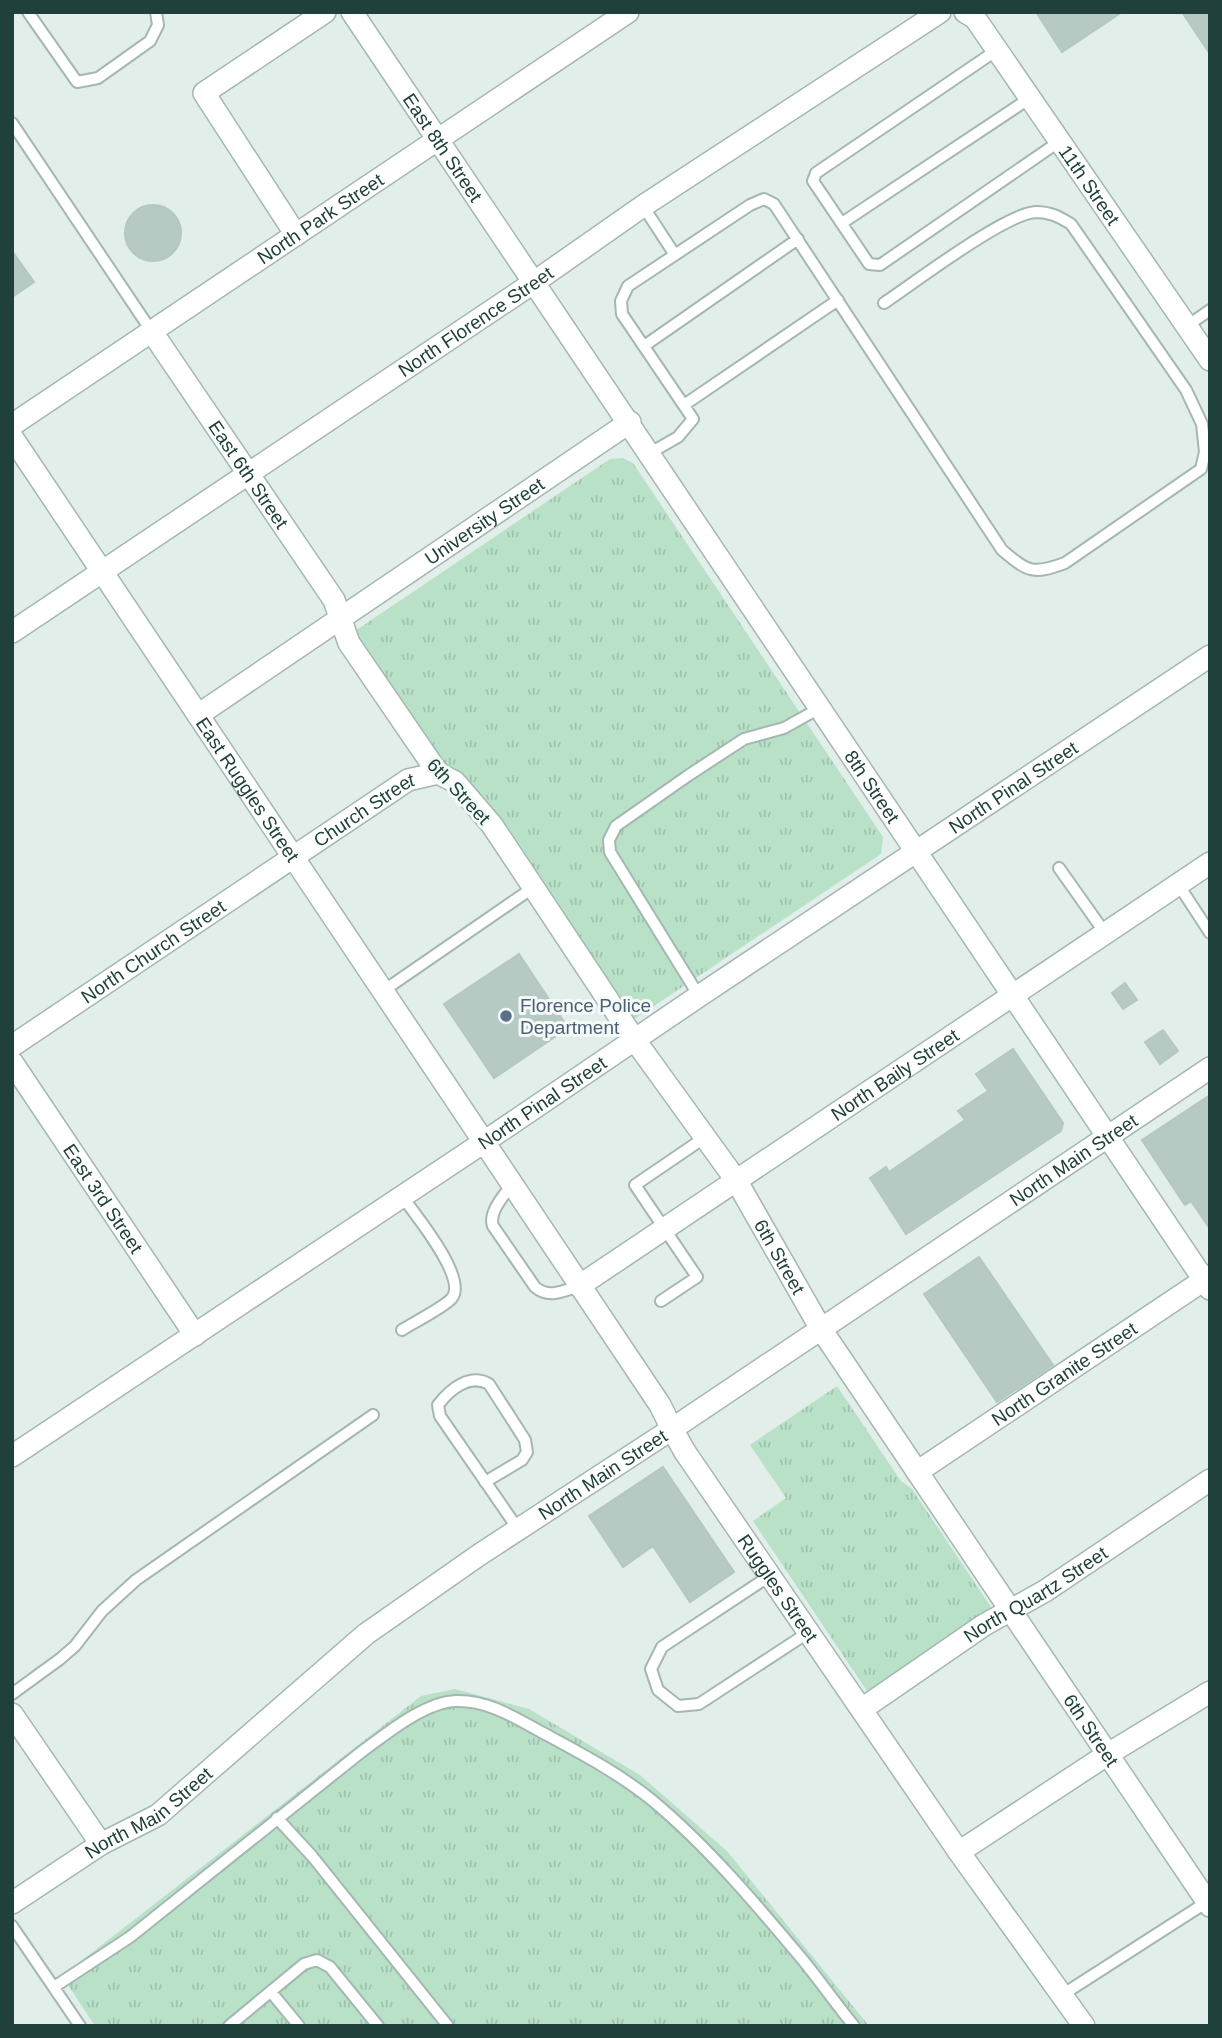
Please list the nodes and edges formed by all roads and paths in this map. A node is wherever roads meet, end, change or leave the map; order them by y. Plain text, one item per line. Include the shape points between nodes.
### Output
1 (28, 12) edge
2 (156, 12) edge
3 (325, 12) edge
4 (352, 12) edge
5 (628, 12) edge
6 (940, 12) edge
7 (965, 12) edge
8 (997, 50) junction
9 (1030, 98) junction
10 (12, 123) edge
11 (437, 140) junction
12 (1060, 141) junction
13 (643, 206) junction
14 (842, 223) junction
15 (296, 235) junction
16 (798, 239) junction
17 (675, 255) junction
18 (533, 283) junction
19 (838, 300) junction
20 (884, 303) dead end
21 (1210, 310) edge
22 (1187, 326) junction
23 (152, 332) junction
24 (644, 346) junction
25 (1210, 360) edge
26 (684, 405) junction
27 (629, 422) junction
28 (12, 425) edge
29 (12, 437) edge
30 (650, 453) junction
31 (248, 475) junction
32 (102, 572) junction
33 (340, 618) junction
34 (12, 632) edge
35 (1206, 666) edge
36 (820, 708) junction
37 (198, 715) junction
38 (438, 773) junction
39 (916, 851) junction
40 (294, 858) junction
41 (1210, 863) edge
42 (1059, 867) dead end
43 (1178, 884) junction
44 (534, 887) junction
45 (1105, 933) junction
46 (1210, 933) edge
47 (383, 991) junction
48 (1013, 995) junction
49 (699, 996) junction
50 (634, 1039) junction
51 (12, 1046) edge
52 (12, 1062) edge
53 (1210, 1068) edge
54 (1107, 1137) junction
55 (704, 1138) junction
56 (484, 1142) junction
57 (736, 1181) junction
58 (512, 1184) junction
59 (401, 1195) junction
60 (664, 1229) junction
61 (1208, 1282) edge
62 (579, 1286) junction
63 (661, 1301) dead end
64 (821, 1329) junction
65 (402, 1330) dead end
66 (195, 1335) junction
67 (373, 1415) dead end
68 (672, 1429) junction
69 (12, 1457) edge
70 (917, 1472) junction
71 (1210, 1480) edge
72 (485, 1482) junction
73 (518, 1529) junction
74 (771, 1575) junction
75 (1012, 1609) junction
76 (809, 1632) junction
77 (1210, 1692) edge
78 (12, 1694) edge
79 (862, 1709) junction
80 (12, 1714) edge
81 (1108, 1754) junction
82 (277, 1818) junction
83 (101, 1844) junction
84 (959, 1852) junction
85 (12, 1903) edge
86 (1209, 1903) edge
87 (12, 1926) edge
88 (54, 1987) junction
89 (271, 1992) junction
90 (1062, 1995) junction
91 (80, 2026) edge
92 (229, 2026) edge
93 (299, 2026) edge
94 (378, 2026) edge
95 (448, 2026) edge
96 (854, 2026) edge
97 (1084, 2026) edge

1 - 2 lane via 77,82 98,78 150,41 158,25
3 - 15 street via 204,93
4 - 11 street, East 8th Street
5 - 11 street, North Park Street
6 - 13 street, North Florence Street
7 - 8 street, 11th Street via 975,18
8 - 9 street, 11th Street
8 - 14 lane via 816,173 813,181
9 - 12 street, 11th Street
9 - 14 lane
10 - 23 lane
11 - 15 street, North Park Street
11 - 18 street, East 8th Street
12 - 14 lane via 880,265 869,264
12 - 22 street, 11th Street
13 - 17 lane
13 - 18 street, North Florence Street
15 - 23 street, North Park Street
16 - 17 lane via 774,204 764,199
16 - 19 lane
16 - 24 lane
17 - 24 lane via 628,286 621,301 622,314
18 - 27 street, 8th Street
18 - 31 street, North Florence Street
19 - 20 lane via 1002,550 1021,566 1043,571 1065,563 1201,469 1205,452 1202,424 1186,390 1071,224 1053,213 1033,212 995,229
19 - 26 lane
21 - 22 lane
22 - 25 street, 11th Street
23 - 28 street, North Park Street
23 - 31 street, East 6th Street
24 - 26 lane
26 - 30 lane via 693,418 678,437
27 - 30 street, 8th Street
27 - 33 street, University Street
29 - 32 street, East Ruggles Street
30 - 36 street, 8th Street
31 - 32 street, North Florence Street
31 - 33 street, East 6th Street via 334,600
32 - 34 street, North Florence Street
32 - 37 street, East Ruggles Street
33 - 37 street, University Street
33 - 38 street, 6th Street via 349,643
35 - 39 street, North Pinal Street
36 - 39 street, 8th Street
36 - 49 lane via 784,728 744,739 616,826 609,840 610,852
37 - 40 street, East Ruggles Street
38 - 40 street, Church Street via 408,780
38 - 44 street, 6th Street via 455,782 492,825
39 - 48 street, 8th Street
39 - 49 street, North Pinal Street
40 - 47 street, East Ruggles Street
40 - 51 street, North Church Street
41 - 43 street, North Baily Street
42 - 45 lane
43 - 45 street, North Baily Street
43 - 46 lane
44 - 47 lane
44 - 50 street, 6th Street
45 - 48 street, North Baily Street
47 - 56 street, East Ruggles Street
48 - 54 street, 8th Street
48 - 57 street, North Baily Street
49 - 50 street, North Pinal Street
50 - 55 street, 6th Street
50 - 56 street, North Pinal Street
52 - 66 street, East 3rd Street
53 - 54 street, North Main Street
54 - 61 street, 8th Street
54 - 64 street, North Main Street
55 - 57 street, 6th Street
55 - 60 lane via 635,1185
56 - 58 street, Ruggles Street
56 - 59 street, North Pinal Street
57 - 60 street, North Baily Street
57 - 64 street, 6th Street
58 - 62 street, Ruggles Street
58 - 62 lane via 493,1213 493,1226 543,1293
59 - 65 lane via 452,1269 456,1287 452,1298
59 - 66 street, North Pinal Street
60 - 62 street, North Baily Street
60 - 63 lane via 697,1277
61 - 70 street, North Granite Street
62 - 68 street, Ruggles Street
64 - 68 street, North Main Street
64 - 70 street, 6th Street
66 - 69 street, North Pinal Street
67 - 78 lane via 136,1580 60,1660
68 - 73 street, North Main Street
68 - 74 street, Ruggles Street
70 - 75 street, 6th Street
71 - 75 street, North Quartz Street
72 - 72 lane via 440,1416 438,1405 470,1380 480,1379 489,1384 525,1440 527,1452 522,1460
72 - 73 lane
73 - 83 street, North Main Street via 366,1634 158,1815
74 - 76 street, Ruggles Street
74 - 76 lane via 662,1647 651,1669 658,1690 678,1706 699,1704
75 - 79 street, North Quartz Street
75 - 81 street, 6th Street
76 - 79 street, Ruggles Street
77 - 81 street
79 - 84 street, Ruggles Street
80 - 83 street
81 - 84 street
81 - 86 street, 6th Street
82 - 88 lane via 130,1937
82 - 95 lane
82 - 96 lane via 369,1746 426,1710 456,1701 494,1708 607,1768 652,1800 725,1871
83 - 85 street, North Main Street
84 - 90 street, Ruggles Street
86 - 90 lane
87 - 88 lane
88 - 91 lane
89 - 92 lane
89 - 93 lane
89 - 94 lane via 317,1960 330,1967
90 - 97 street, Ruggles Street

